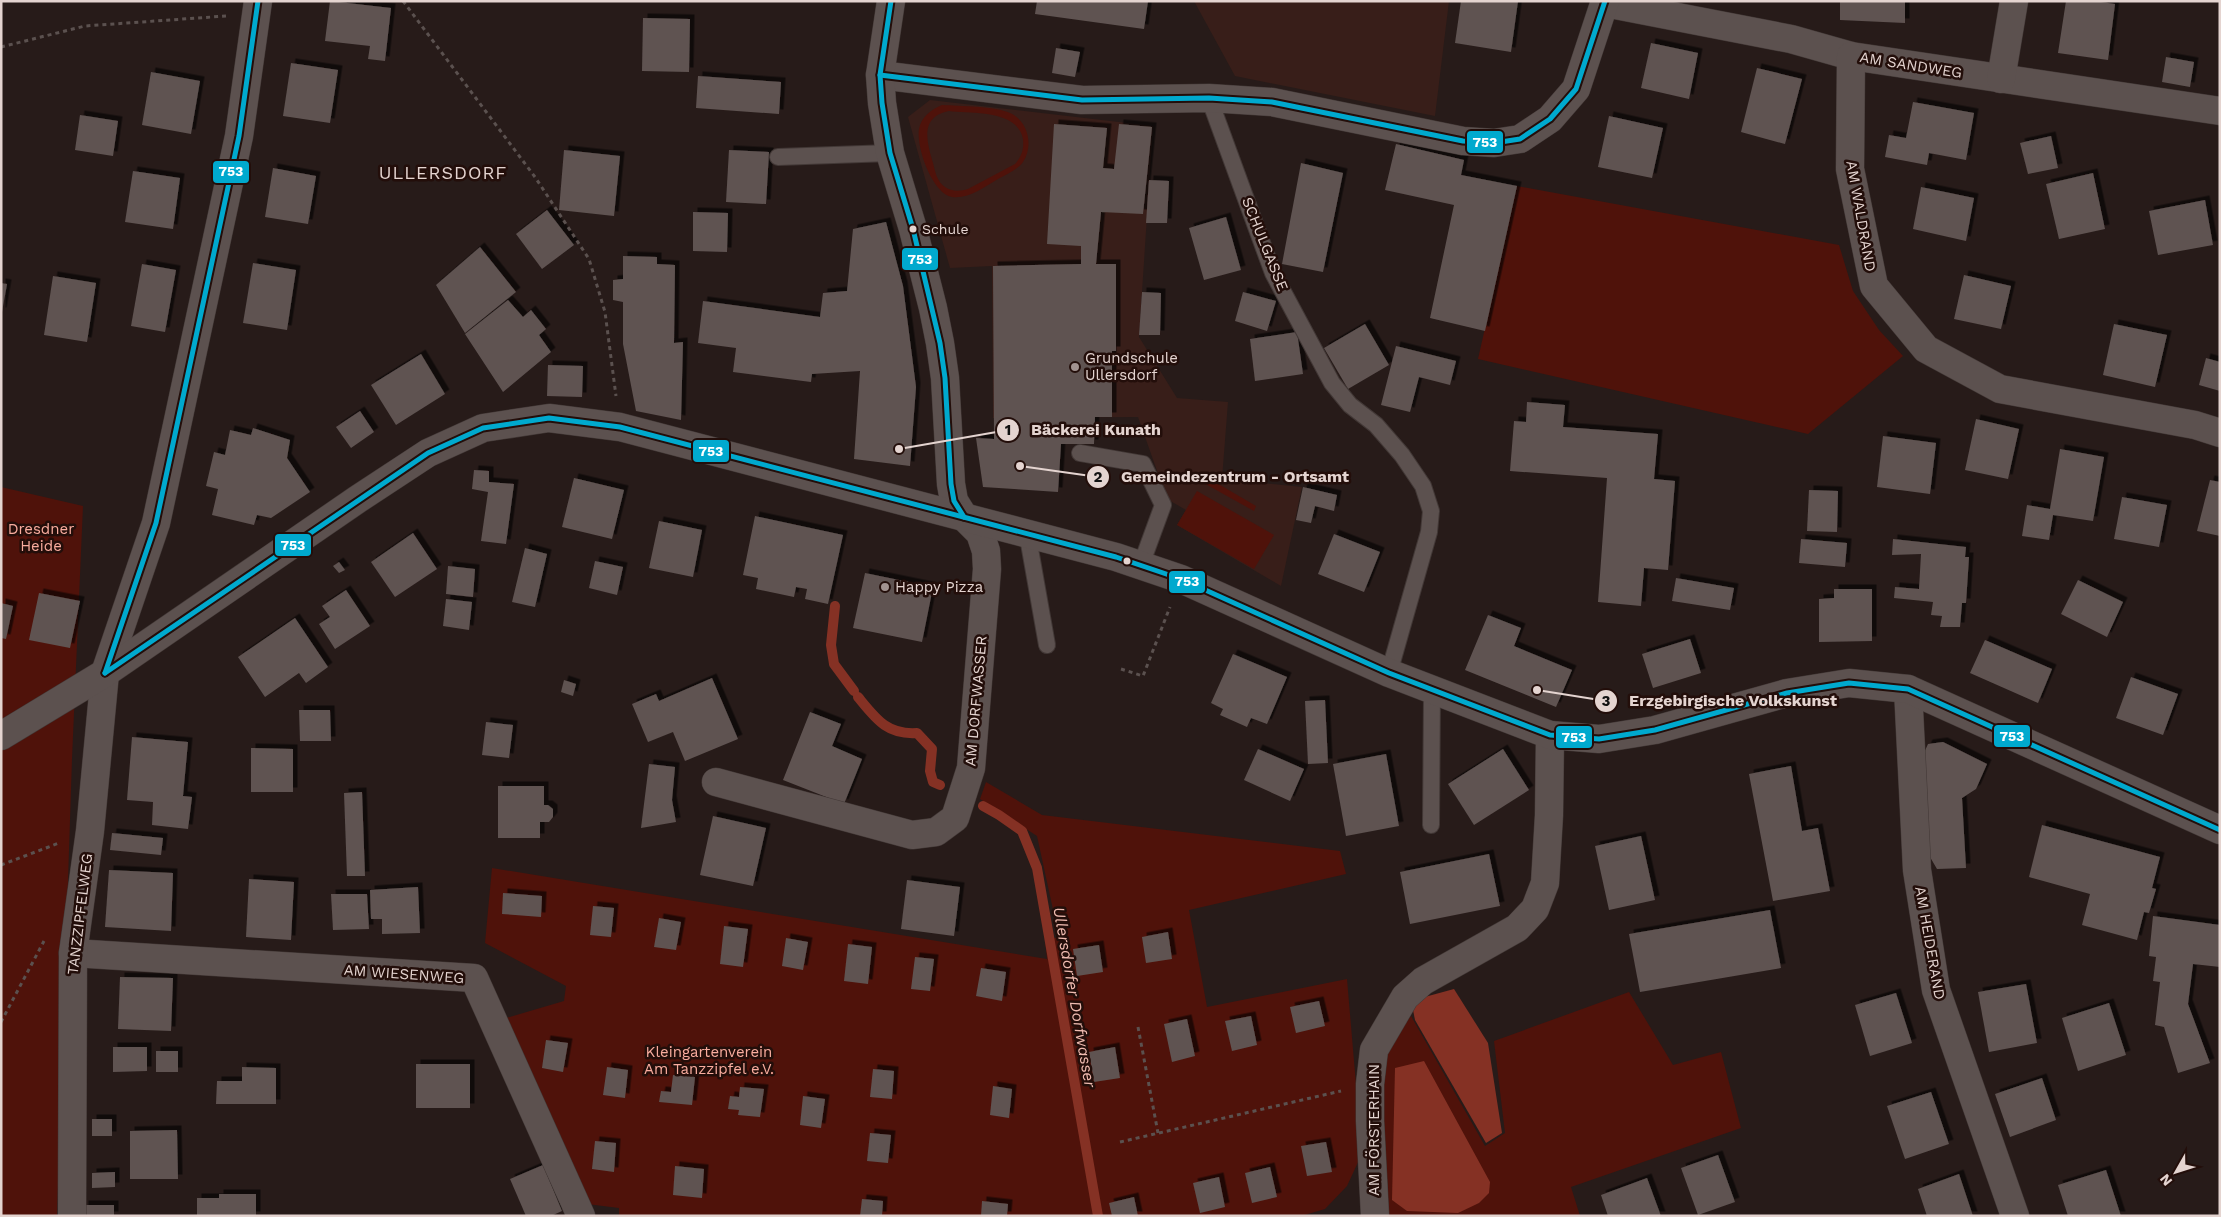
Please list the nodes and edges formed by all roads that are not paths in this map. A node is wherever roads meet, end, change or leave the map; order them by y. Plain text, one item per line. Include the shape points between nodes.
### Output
1 (892, 1) edge
2 (2014, 1) edge
3 (1605, 2) edge
4 (257, 8) edge
5 (1851, 56) junction
6 (880, 75) junction
7 (2001, 79) junction
8 (1209, 98) junction
9 (2220, 112) edge
10 (890, 153) junction
11 (778, 157) dead end
12 (2220, 433) edge
13 (1080, 453) dead end
14 (964, 518) junction
15 (1028, 532) junction
16 (1141, 566) junction
17 (1047, 645) dead end
18 (105, 673) junction
19 (1389, 673) junction
20 (1908, 689) junction
21 (1432, 690) junction
22 (1550, 735) junction
23 (1, 736) edge
24 (716, 782) dead end
25 (1431, 825) dead end
26 (2220, 830) edge
27 (73, 953) junction
28 (1371, 1215) edge
29 (72, 1216) edge
30 (582, 1216) edge
31 (2015, 1216) edge

1 - 6 street
2 - 7 street
3 - 5 street, AM SANDWEG via 1790,39
3 - 8 street via 1576,89 1550,119 1520,139 1494,143 1463,141 1272,102
4 - 18 street, TANZZIPFELWEG via 239,136 156,523
5 - 7 street, AM SANDWEG
5 - 12 street, AM WALDRAND via 1850,169 1874,286 1926,350 2000,389 2195,425
6 - 8 street via 1082,100
6 - 10 street
7 - 9 street, AM SANDWEG
8 - 19 lane, SCHULGASSE via 1273,273 1314,350 1344,398 1376,425 1402,455 1423,486 1432,511
10 - 11 lane
10 - 14 street via 933,308 945,378 951,484 954,501
13 - 16 lane via 1143,464 1163,505
14 - 15 street
14 - 18 street via 620,427 549,418 483,428 428,453 358,498
14 - 24 street, AM DORFWASSER via 980,533 987,569 971,768 955,818 936,832 912,835
15 - 16 street
15 - 17 lane
16 - 19 street via 1181,579
18 - 23 street
18 - 27 street, TANZZIPFELWEG via 90,831
19 - 21 street
20 - 22 street via 1849,683 1787,694 1654,730 1599,739
20 - 26 street
20 - 31 street, AM HEIDERAND via 1917,870 1936,990
21 - 22 street
21 - 25 lane
22 - 28 street, AM FÖRSTERHAIN via 1545,883 1535,909 1517,928 1423,981 1405,997 1374,1050 1370,1084
27 - 29 street, TANZZIPFELWEG
27 - 30 street, AM WIESENWEG via 474,978

